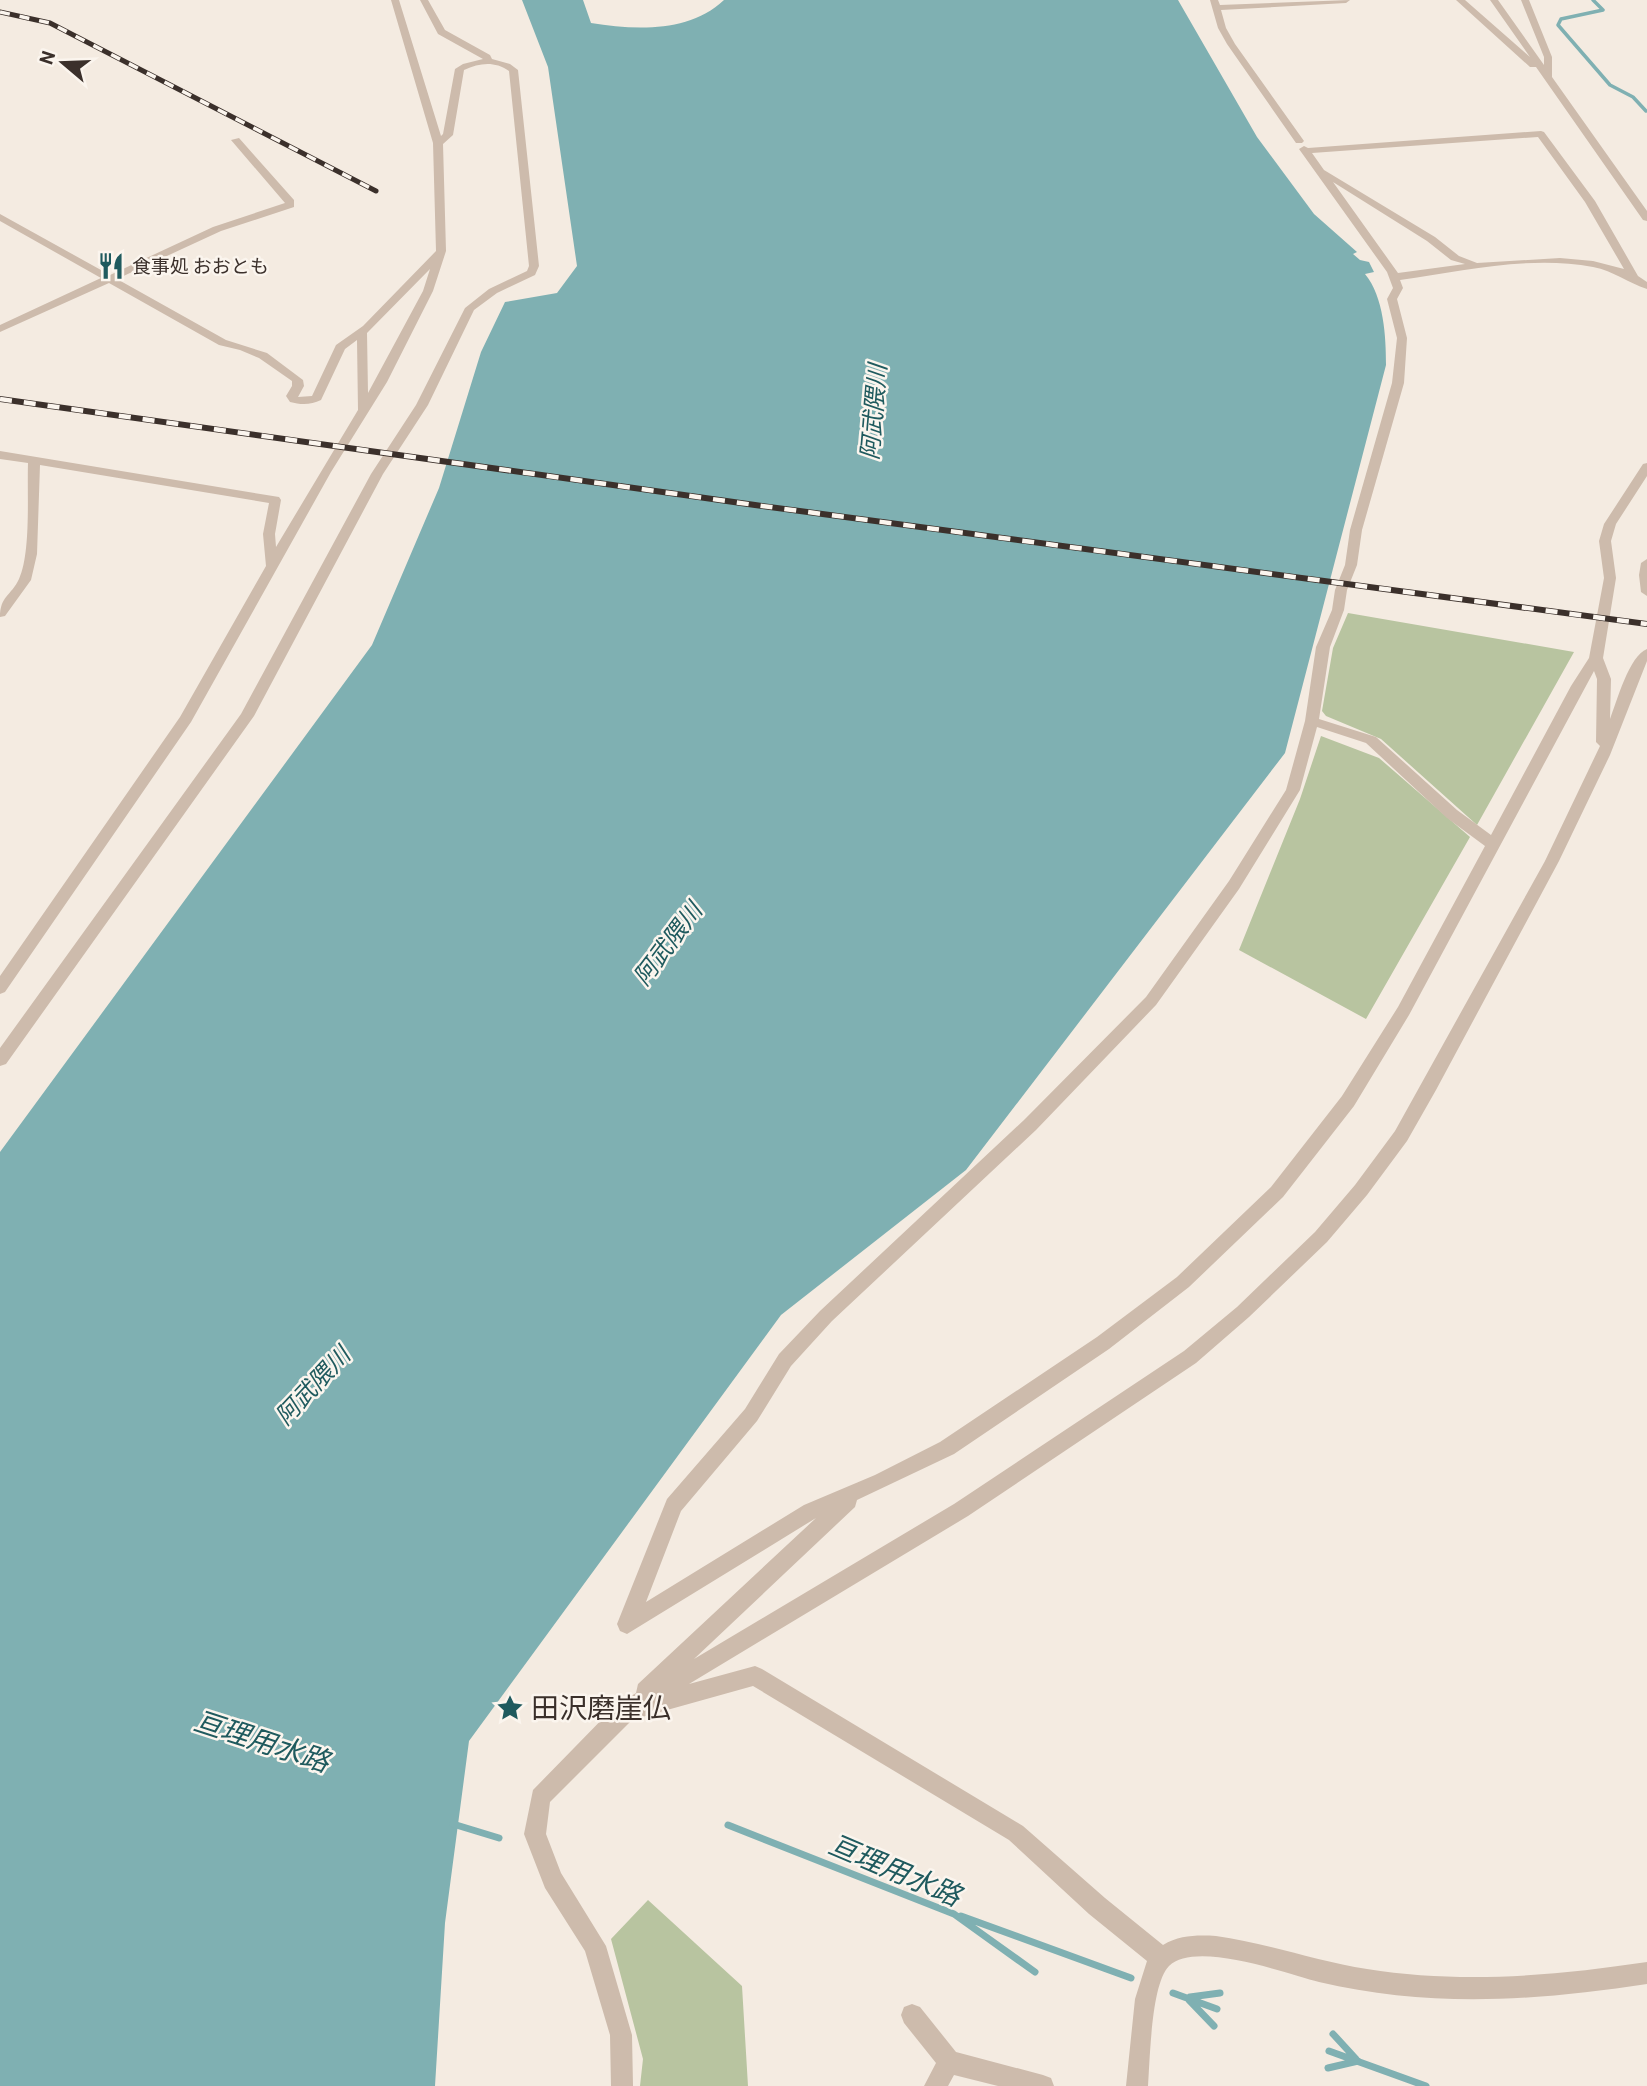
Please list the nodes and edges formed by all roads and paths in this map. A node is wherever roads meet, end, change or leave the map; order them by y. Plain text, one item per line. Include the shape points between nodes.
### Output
1 (395, 0) edge
2 (424, 0) edge
3 (1346, 0) edge
4 (1460, 0) edge
5 (1494, 0) edge
6 (1525, 0) edge
7 (1204, 4) dead end
8 (1216, 4) edge
9 (1222, 28) junction
10 (488, 61) junction
11 (1549, 78) junction
12 (236, 140) dead end
13 (438, 143) junction
14 (1303, 147) junction
15 (1320, 170) junction
16 (1647, 218) edge
17 (2, 220) edge
18 (441, 251) junction
19 (1482, 265) junction
20 (1633, 276) junction
21 (1395, 277) junction
22 (108, 278) junction
23 (1647, 286) edge
24 (0, 329) edge
25 (362, 331) junction
26 (363, 411) junction
27 (0, 455) edge
28 (34, 461) junction
29 (1647, 467) edge
30 (1647, 563) edge
31 (272, 566) junction
32 (1647, 592) edge
33 (0, 613) edge
34 (1647, 653) edge
35 (1596, 658) junction
36 (1647, 671) edge
37 (1633, 677) junction
38 (1312, 720) junction
39 (1603, 755) junction
40 (1494, 845) junction
41 (0, 988) edge
42 (0, 1060) edge
43 (858, 1492) junction
44 (622, 1713) junction
45 (1161, 1958) junction
46 (1647, 1973) edge
47 (912, 2015) dead end
48 (949, 2062) junction
49 (622, 2086) edge
50 (936, 2086) edge
51 (1043, 2086) edge
52 (1137, 2086) edge

1 - 13 street
2 - 10 street via 441,32
3 - 8 street
4 - 11 street
5 - 11 street
6 - 11 street via 1546,50
7 - 9 street
8 - 9 street
9 - 14 street
10 - 13 street via 460,69 448,135
10 - 42 street via 504,63 513,70 533,254 531,273 470,307 422,405 377,474 247,716
11 - 16 street
12 - 22 street via 290,205 217,229
13 - 18 street
14 - 15 street
14 - 20 street via 1541,134 1590,201
15 - 19 street via 1455,258
15 - 21 street
17 - 22 street
18 - 25 street
18 - 26 street via 428,291
19 - 20 street via 1578,262
19 - 21 street
20 - 23 street
21 - 38 street via 1398,288 1392,299 1402,338 1398,383 1356,530 1351,565 1323,647
22 - 24 street
22 - 25 street via 223,343 245,347 281,366 297,380 294,400 317,398 340,347
25 - 26 street
26 - 31 street
27 - 28 street
28 - 31 street via 275,500 269,534
28 - 33 street via 26,580
29 - 35 street via 1610,524 1605,541 1610,578
30 - 32 street
31 - 41 street via 186,719
34 - 37 street
35 - 39 street via 1604,679
35 - 40 street
36 - 37 street
37 - 39 street
38 - 40 street via 1371,740 1452,814
38 - 43 street via 1293,790 1234,885 1151,1001 1030,1125 826,1315 785,1360 751,1415 674,1505 627,1625 811,1511
39 - 44 street via 1552,860 1401,1136 1321,1237 1190,1357 961,1510
40 - 43 street via 1404,1011 1348,1101 1278,1192 1184,1282 1103,1343 947,1448
43 - 44 street
44 - 45 street via 755,1676 1016,1833
44 - 49 street via 540,1797 535,1834 552,1880 595,1946 621,2035
45 - 46 street via 1181,1947 1214,1946 1384,1985 1453,1991 1531,1989
45 - 52 street via 1147,1990
47 - 48 street
48 - 50 street
48 - 51 street

